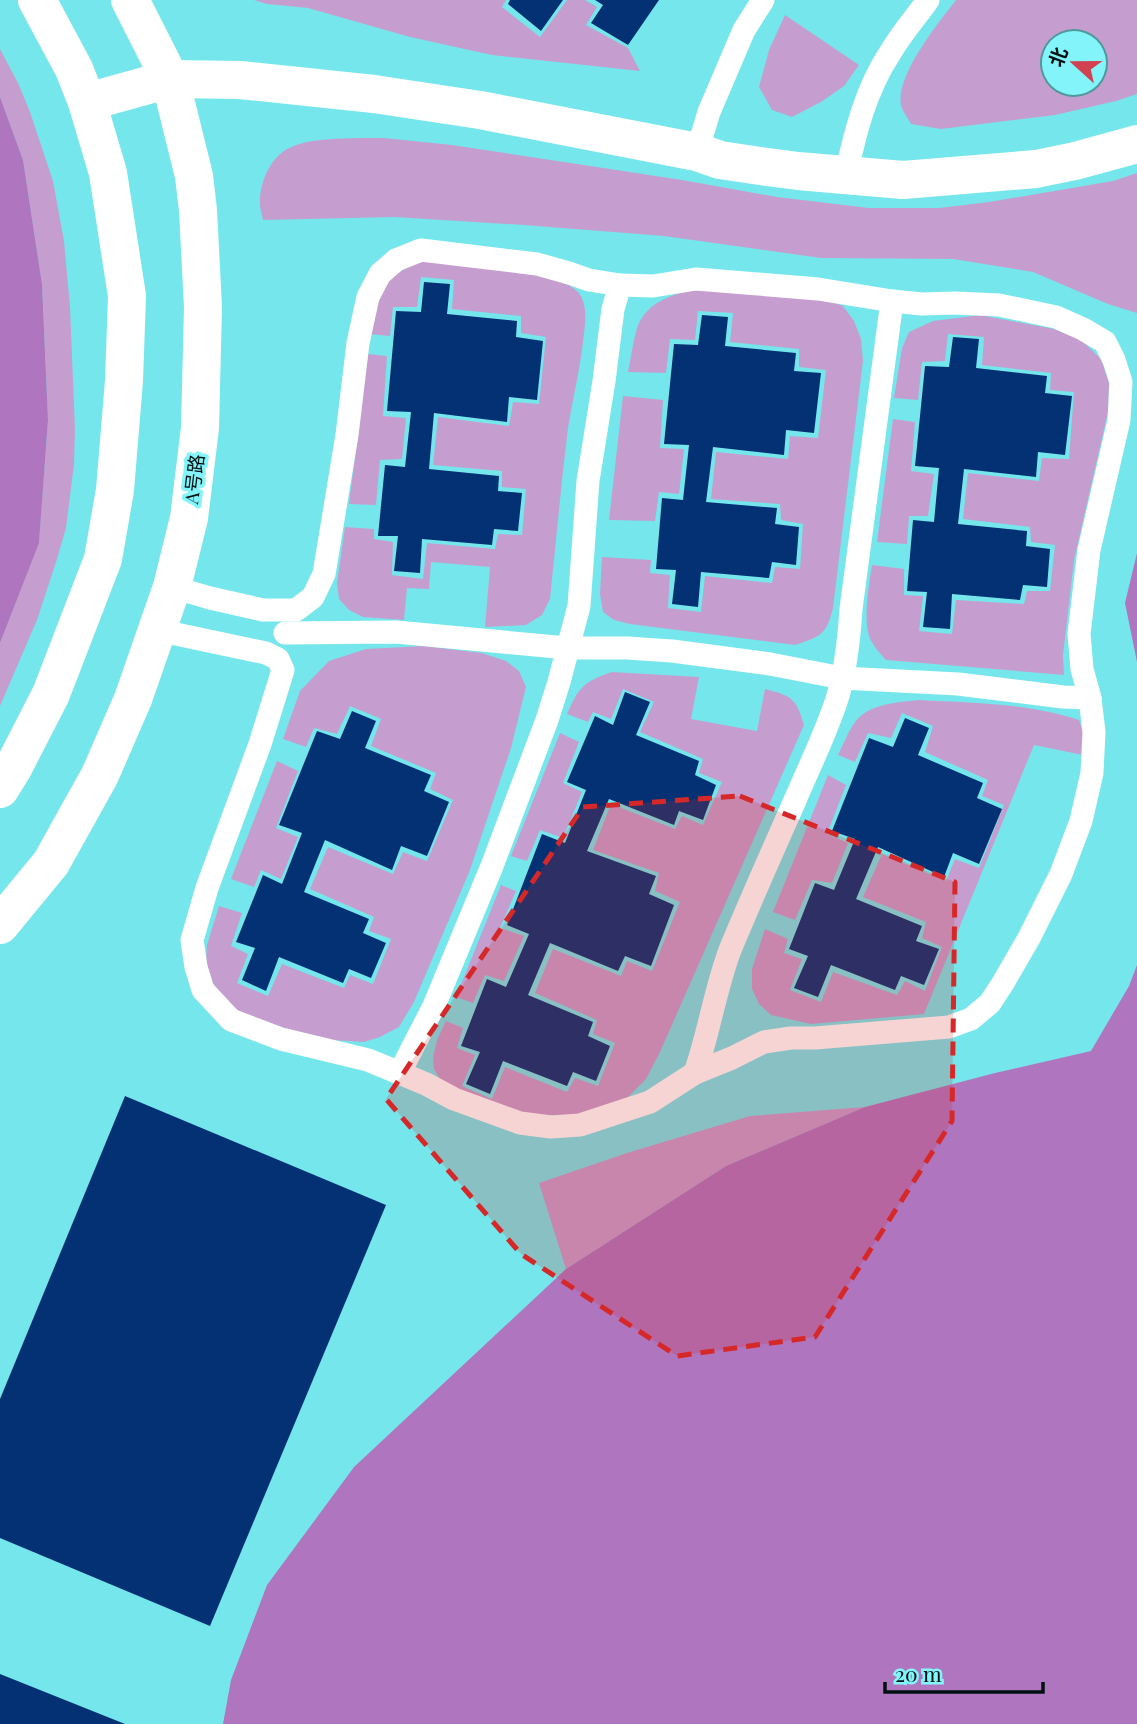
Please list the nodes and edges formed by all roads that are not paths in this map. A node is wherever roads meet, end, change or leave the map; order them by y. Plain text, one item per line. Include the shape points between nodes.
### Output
1 (37, 0) edge
2 (130, 0) edge
3 (763, 0) edge
4 (928, 0) edge
5 (170, 79) junction
6 (87, 102) junction
7 (1137, 144) edge
8 (697, 152) junction
9 (846, 175) junction
10 (620, 285) junction
11 (892, 301) junction
12 (172, 587) junction
13 (296, 610) junction
14 (157, 630) junction
15 (285, 633) junction
16 (567, 648) junction
17 (278, 659) junction
18 (842, 678) junction
19 (1090, 698) junction
20 (0, 789) edge
21 (0, 925) edge
22 (400, 1072) junction
23 (695, 1073) junction

1 - 6 street
2 - 5 street, A号路
3 - 8 lane via 744,30
4 - 9 lane via 888,54 866,101
5 - 6 street
5 - 8 street via 240,79 374,94
5 - 12 street, A号路 via 194,176 203,307 200,428 189,518
6 - 20 street via 108,173 127,296 115,490 103,559 51,694
7 - 9 street via 1035,169 903,180
8 - 9 street via 720,160
10 - 11 lane via 653,286 696,279 818,289
10 - 13 lane via 537,264 421,250 396,260 380,274 368,297 358,343 324,574 313,597
10 - 16 lane via 588,481 579,606
11 - 18 lane
11 - 19 lane via 999,306 1056,317 1105,342 1114,360 1121,382 1119,419 1089,551 1079,634
12 - 13 lane via 263,610
12 - 14 street, A号路
13 - 15 lane
14 - 17 lane
14 - 21 street, A号路 via 100,775 51,863
15 - 16 lane via 396,632
15 - 17 lane
16 - 18 lane via 671,651
16 - 22 lane via 547,720 492,866 434,1006
17 - 22 lane via 283,670 192,940 203,990 232,1020 281,1039
18 - 19 lane
18 - 23 lane via 816,754 730,950
19 - 23 lane via 1092,773 1081,821 1040,917 990,1003 971,1019 949,1027 764,1042
22 - 23 lane via 465,1103 520,1123 551,1127 580,1125 650,1102

